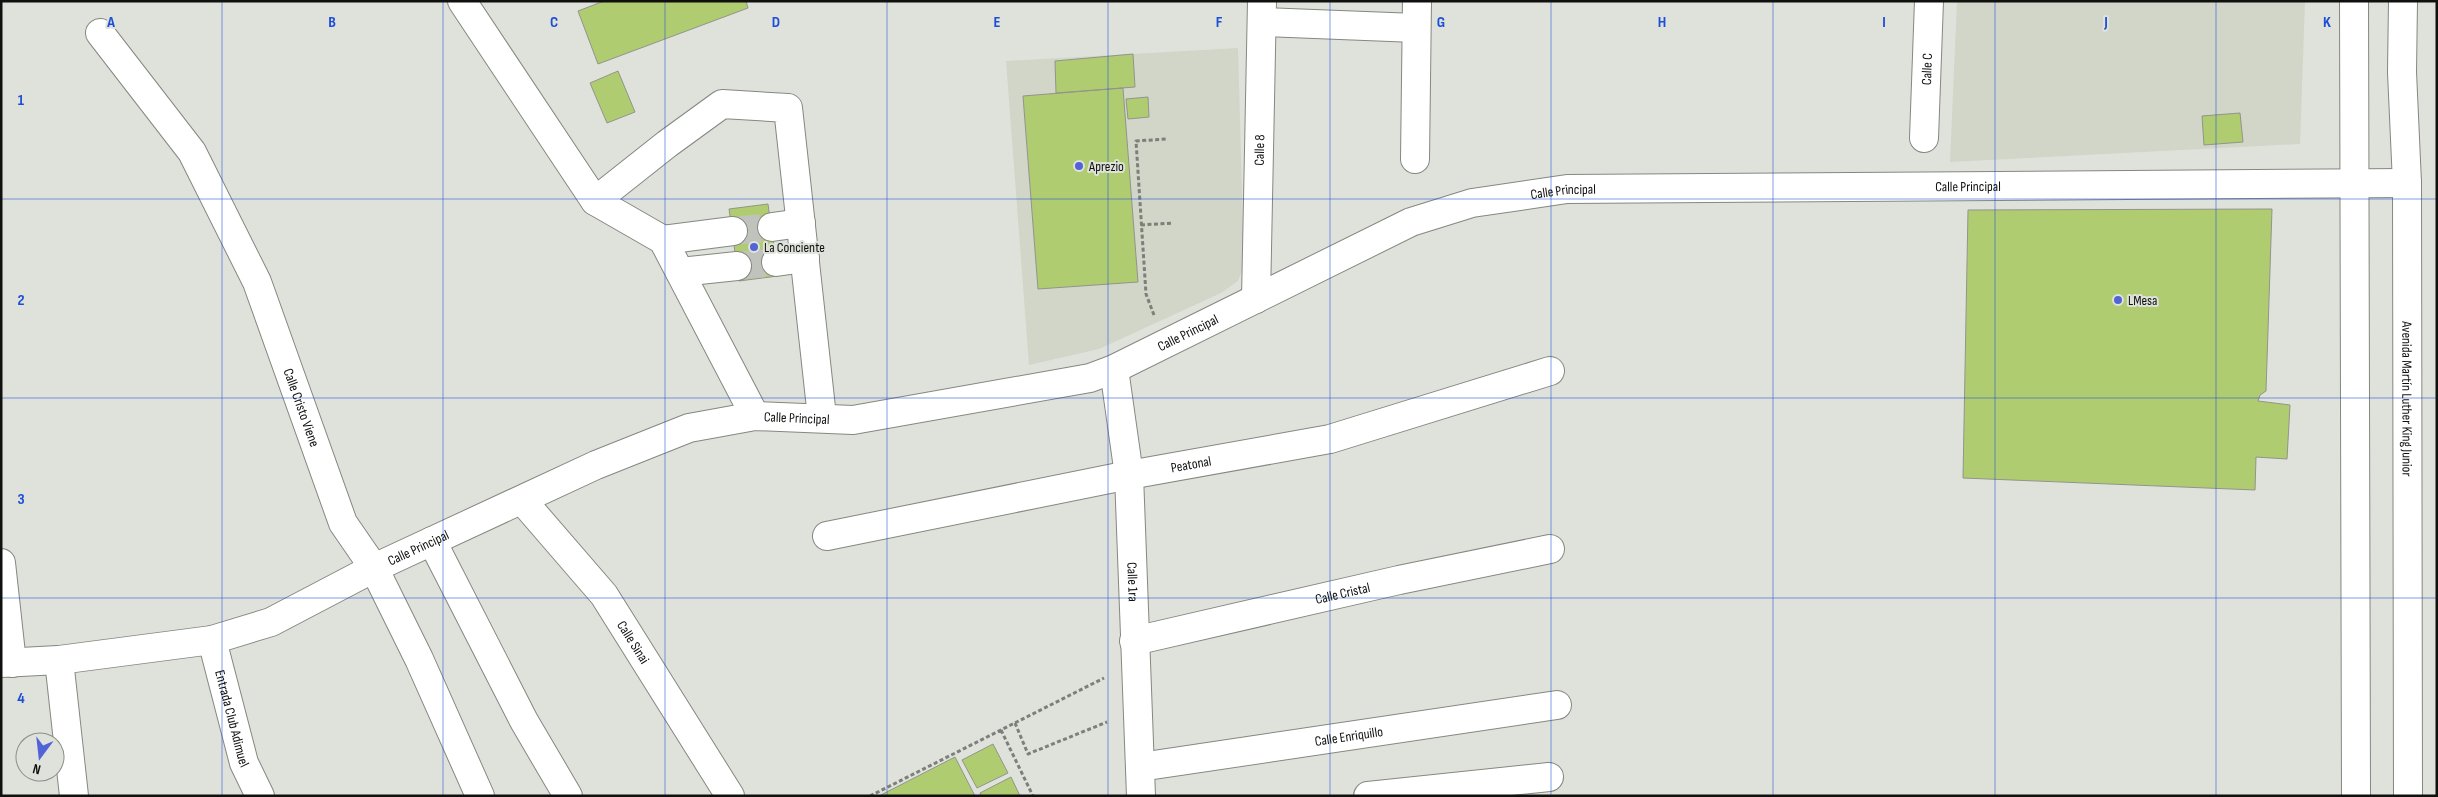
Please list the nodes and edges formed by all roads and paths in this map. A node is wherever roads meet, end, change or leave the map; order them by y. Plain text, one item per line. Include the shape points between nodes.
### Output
1 (462, 1) edge
2 (1928, 1) edge
3 (2354, 1) edge
4 (2403, 1) edge
5 (1262, 12) edge
6 (1416, 14) edge
7 (100, 33) dead end
8 (1166, 138) dead end
9 (1924, 138) dead end
10 (1415, 158) dead end
11 (2354, 182) junction
12 (2407, 183) junction
13 (595, 201) junction
14 (801, 223) junction
15 (1173, 223) dead end
16 (1141, 225) junction
17 (772, 227) tunnel mouth
18 (733, 231) tunnel mouth
19 (663, 240) junction
20 (805, 258) junction
21 (776, 262) tunnel mouth
22 (737, 266) tunnel mouth
23 (680, 272) junction
24 (1256, 299) junction
25 (1166, 344) junction
26 (1114, 369) junction
27 (1550, 371) dead end
28 (755, 416) junction
29 (822, 417) junction
30 (1129, 476) junction
31 (522, 500) junction
32 (827, 536) dead end
33 (432, 541) junction
34 (1550, 549) dead end
35 (1, 563) edge
36 (374, 568) junction
37 (212, 640) junction
38 (1134, 641) junction
39 (59, 660) junction
40 (7, 663) edge
41 (1107, 676) dead end
42 (1557, 705) dead end
43 (1110, 721) dead end
44 (1015, 723) junction
45 (1001, 730) junction
46 (1140, 767) junction
47 (1549, 777) dead end
48 (74, 796) edge
49 (260, 796) edge
50 (480, 796) edge
51 (568, 796) edge
52 (730, 796) edge
53 (870, 796) edge
54 (1033, 796) edge
55 (1141, 796) edge
56 (1368, 796) edge
57 (2356, 796) edge
58 (2408, 796) edge

1 - 13 street
2 - 9 street, Calle C
3 - 11 street
4 - 12 street, Avenida Martín Luther King Junior via 2402,72
5 - 6 street
5 - 24 street, Calle 8
6 - 10 street
7 - 36 street, Calle Cristo Viene via 192,152 257,282 343,523
8 - 16 path via 1136,141
11 - 12 street, Calle Principal
11 - 24 street, Calle Principal via 1567,189 1472,202 1411,222
11 - 57 street
12 - 58 street, Avenida Martín Luther King Junior
13 - 14 street via 722,104 788,108
13 - 19 street
14 - 17 street
14 - 20 street
15 - 16 path
16 - 25 path via 1146,294
18 - 19 street
19 - 23 street
20 - 21 street
20 - 29 street
22 - 23 street
23 - 28 street
24 - 25 street, Calle Principal
25 - 26 street, Calle Principal
26 - 29 street, Calle Principal via 1090,378 853,420
26 - 30 street, Calle 1ra
27 - 30 street, Peatonal via 1330,439
28 - 29 street, Calle Principal
28 - 31 street, Calle Principal via 689,428 596,465
30 - 32 street, Peatonal
30 - 38 street, Calle 1ra
31 - 33 street, Calle Principal
31 - 52 street, Calle Sinai via 604,595
33 - 36 street, Calle Principal
33 - 51 street via 524,721
34 - 38 street, Calle Cristal
35 - 40 street
36 - 37 street, Calle Principal via 271,622
36 - 50 street, Calle Cristo Viene
37 - 39 street, Calle Principal
37 - 49 street, Entrada Club Adimuel via 244,763
38 - 46 street, Calle 1ra
39 - 40 street, Calle Principal
39 - 48 street
41 - 44 path
42 - 46 street, Calle Enriquillo
43 - 44 path via 1028,754
44 - 45 path
45 - 53 path
45 - 54 path
46 - 55 street, Calle 1ra
47 - 56 street

